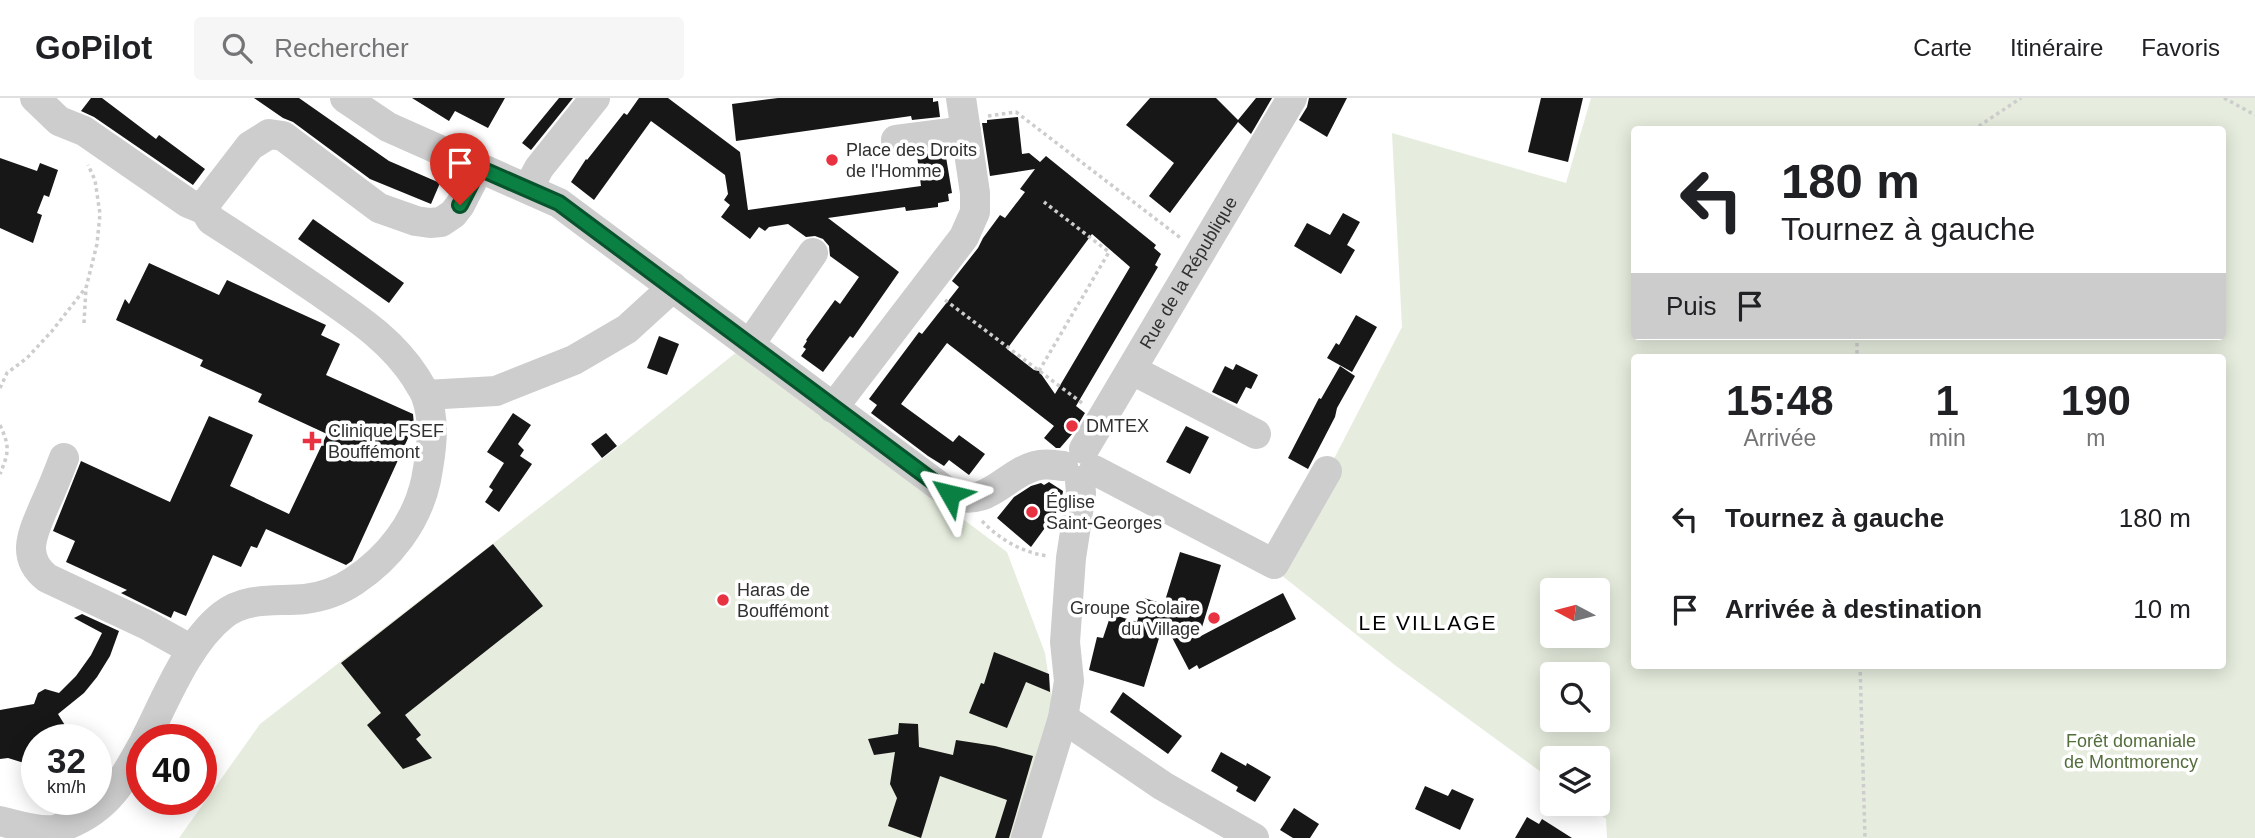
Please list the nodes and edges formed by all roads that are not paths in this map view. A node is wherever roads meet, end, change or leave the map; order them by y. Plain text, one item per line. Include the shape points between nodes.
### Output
1 (345, 98) edge
2 (595, 98) edge
3 (1293, 98) edge
4 (32, 107) edge
5 (963, 114) edge
6 (895, 140) dead end
7 (479, 168) junction
8 (528, 188) junction
9 (205, 210) junction
10 (813, 253) dead end
11 (673, 287) junction
12 (750, 344) junction
13 (1132, 370) junction
14 (426, 395) junction
15 (833, 408) junction
16 (1256, 434) dead end
17 (64, 458) dead end
18 (1080, 467) junction
19 (1327, 471) dead end
20 (192, 650) junction
21 (1063, 718) junction
22 (153, 724) edge
23 (126, 776) edge
24 (0, 821) edge
25 (1026, 838) edge
26 (1254, 838) edge

1 - 7 street via 388,127
2 - 8 street
3 - 13 street, Rue de la République
4 - 9 street via 84,131
5 - 6 street
5 - 15 street via 975,193 975,212 964,237
7 - 8 street
7 - 9 street via 453,214 441,222 416,221 379,208 283,135 269,134 250,146
8 - 11 street via 559,203
9 - 14 street via 211,220 378,334 399,355
10 - 12 street
11 - 12 street
11 - 14 street via 627,329 574,360 496,391
12 - 15 street
13 - 16 street
13 - 18 street, Rue de la République
14 - 20 street via 432,425 424,492 407,528 380,562 330,594 260,600 225,613
15 - 18 street via 958,497 977,498 1035,466
17 - 20 street via 31,537 37,570
18 - 19 street via 1274,564
18 - 21 street
20 - 22 street
21 - 25 street
21 - 26 street via 1163,786
23 - 24 street via 105,803 55,830

